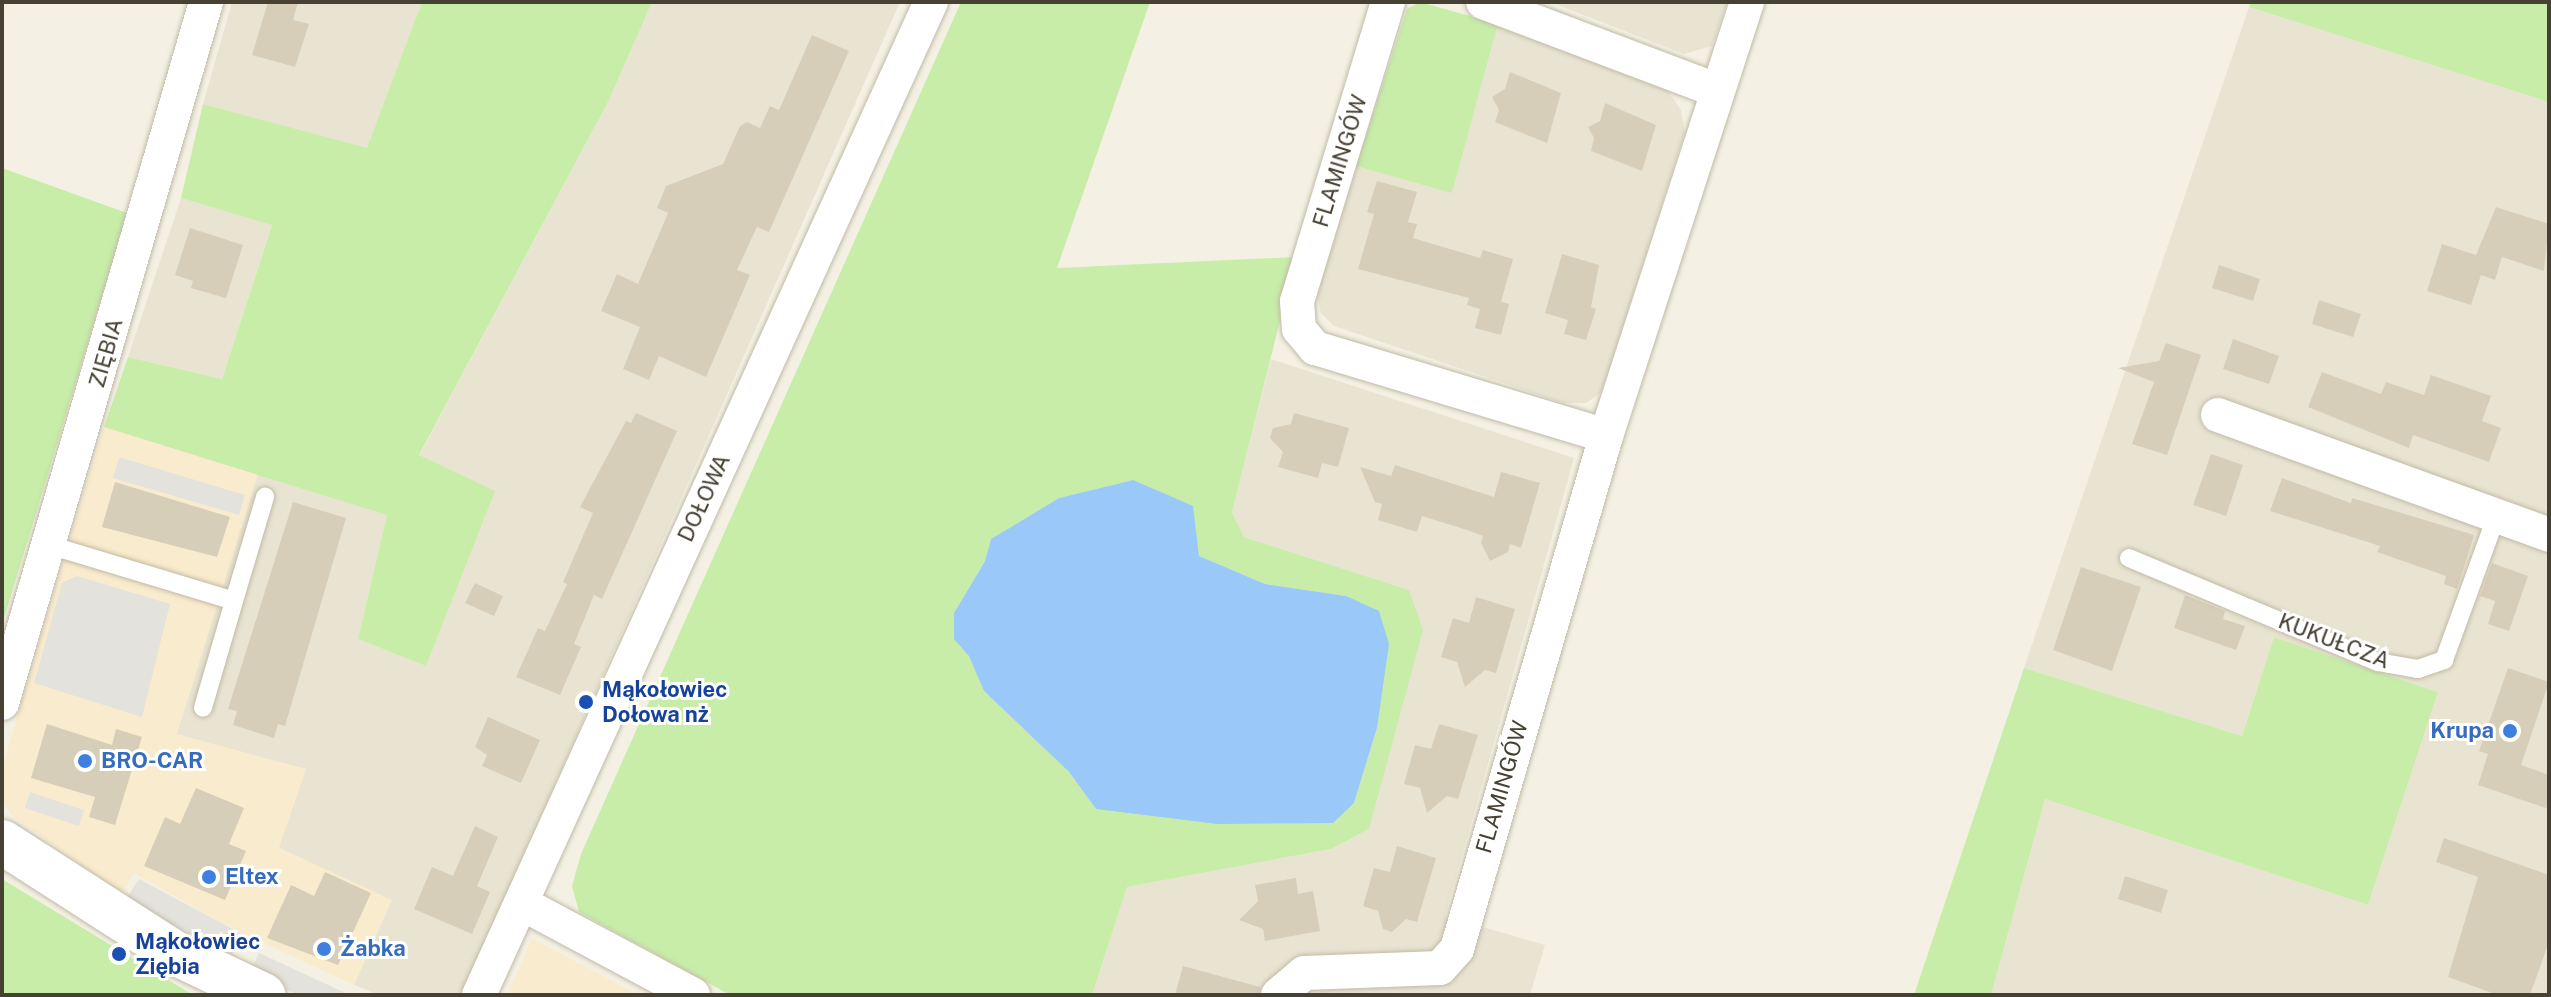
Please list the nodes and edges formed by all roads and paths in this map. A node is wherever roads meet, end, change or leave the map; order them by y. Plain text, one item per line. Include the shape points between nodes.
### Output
1 (206, 2) edge
2 (931, 2) edge
3 (1388, 2) edge
4 (1483, 2) edge
5 (1747, 2) edge
6 (1716, 90) junction
7 (2218, 415) dead end
8 (1606, 436) junction
9 (265, 497) dead end
10 (2496, 517) junction
11 (2549, 535) edge
12 (49, 545) junction
13 (2129, 558) dead end
14 (234, 601) junction
15 (2, 703) edge
16 (203, 708) dead end
17 (2, 842) edge
18 (521, 903) junction
19 (263, 995) edge
20 (479, 995) edge
21 (693, 995) edge
22 (1278, 995) edge

1 - 12 street, ZIĘBIA
2 - 18 street, DOŁOWA
3 - 8 street, FLAMINGÓW via 1297,301 1299,329 1315,348
4 - 6 street
5 - 6 street, FLAMINGÓW
6 - 8 street, FLAMINGÓW
7 - 10 street
8 - 22 street, FLAMINGÓW via 1457,949 1440,968 1304,973
9 - 14 lane
10 - 11 street
10 - 13 lane, KUKUŁCZA via 2444,660 2418,669 2378,662
12 - 14 lane
12 - 15 street, ZIĘBIA
14 - 16 lane
17 - 19 street via 175,953
18 - 20 street, DOŁOWA
18 - 21 street

